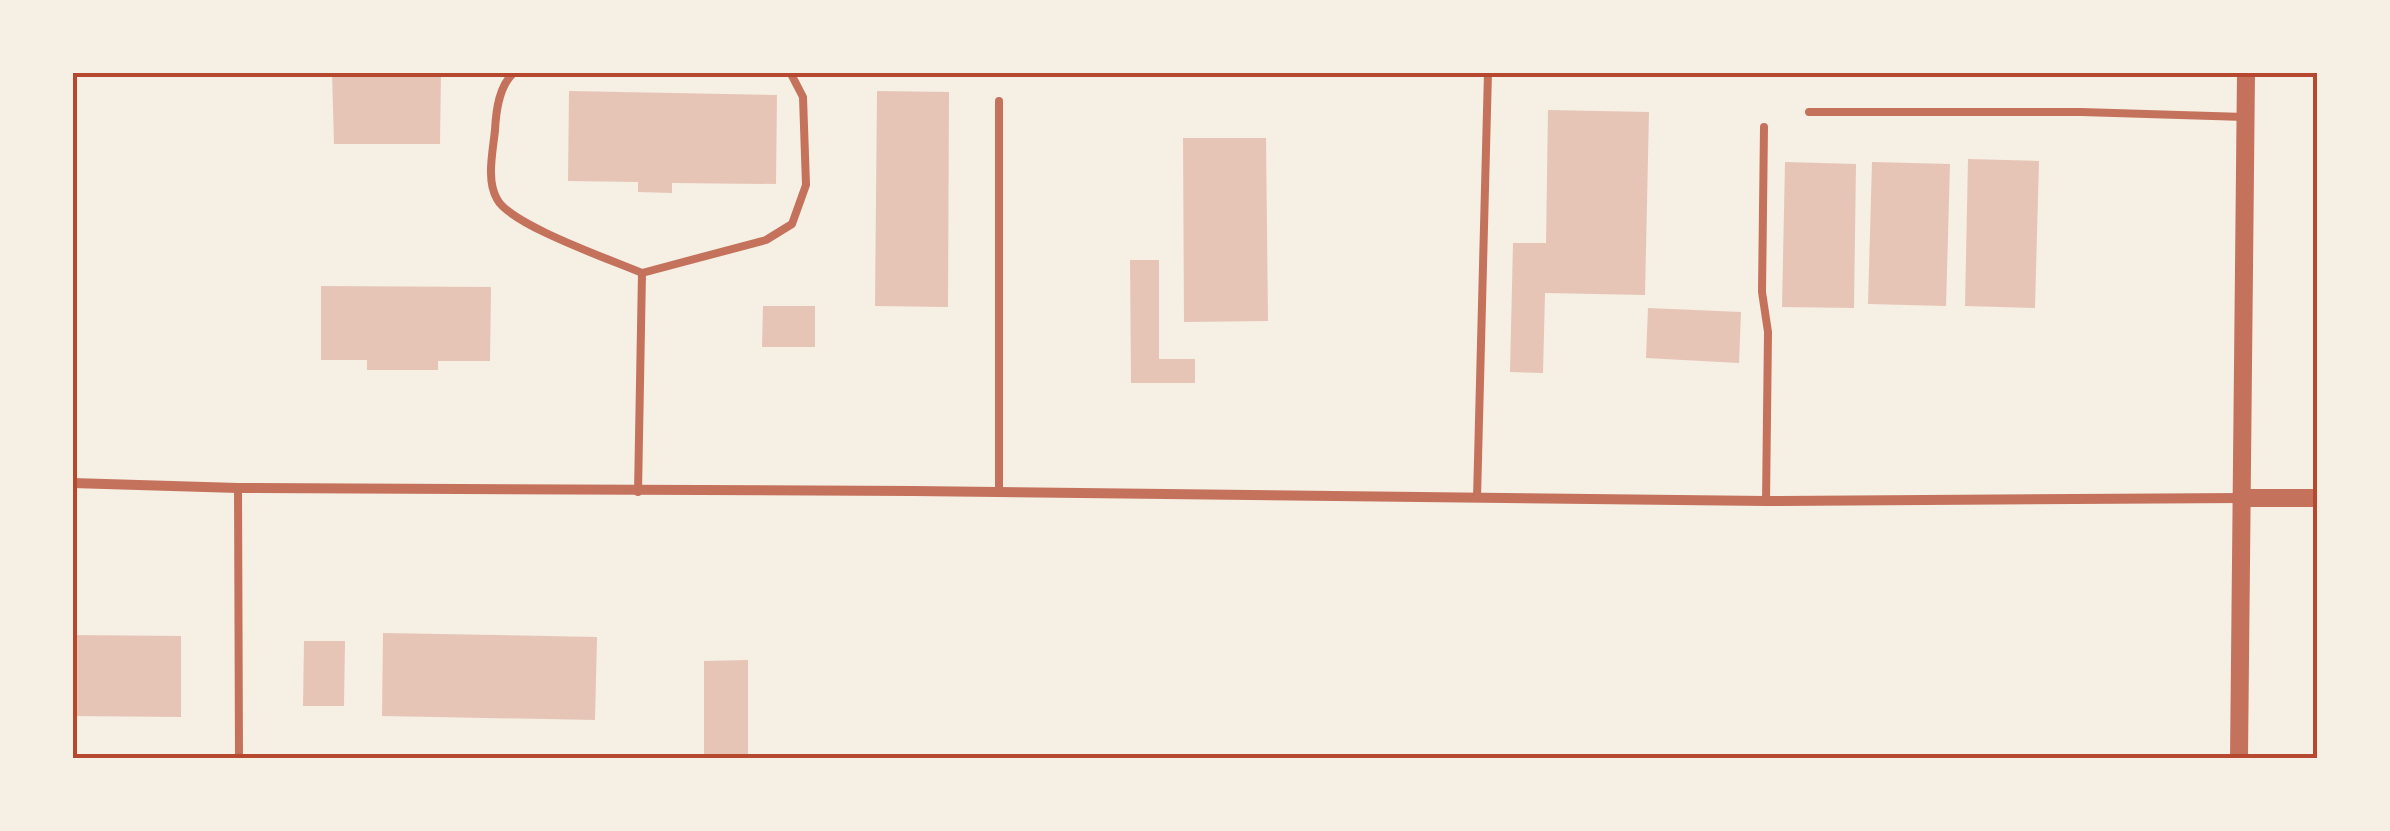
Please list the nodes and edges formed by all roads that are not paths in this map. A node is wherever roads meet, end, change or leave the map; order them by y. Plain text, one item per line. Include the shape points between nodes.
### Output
1 (514, 72) edge
2 (790, 72) edge
3 (1488, 72) edge
4 (2246, 72) edge
5 (999, 101) dead end
6 (1809, 112) dead end
7 (2245, 117) junction
8 (1764, 126) dead end
9 (642, 273) junction
10 (72, 483) edge
11 (238, 488) junction
12 (638, 492) junction
13 (999, 492) junction
14 (1478, 498) junction
15 (2242, 498) junction
16 (2318, 498) edge
17 (1766, 501) junction
18 (239, 758) edge
19 (2239, 758) edge

1 - 9 lane via 497,108 491,181 497,201 517,219
2 - 9 lane via 804,97 806,185 792,224 766,240
3 - 14 lane
4 - 7 street
5 - 13 lane
6 - 7 lane
7 - 15 street
8 - 17 lane
9 - 12 lane
10 - 11 street
11 - 12 street
11 - 18 lane
12 - 13 street
13 - 14 street
14 - 17 street
15 - 16 street
15 - 17 street
15 - 19 street

